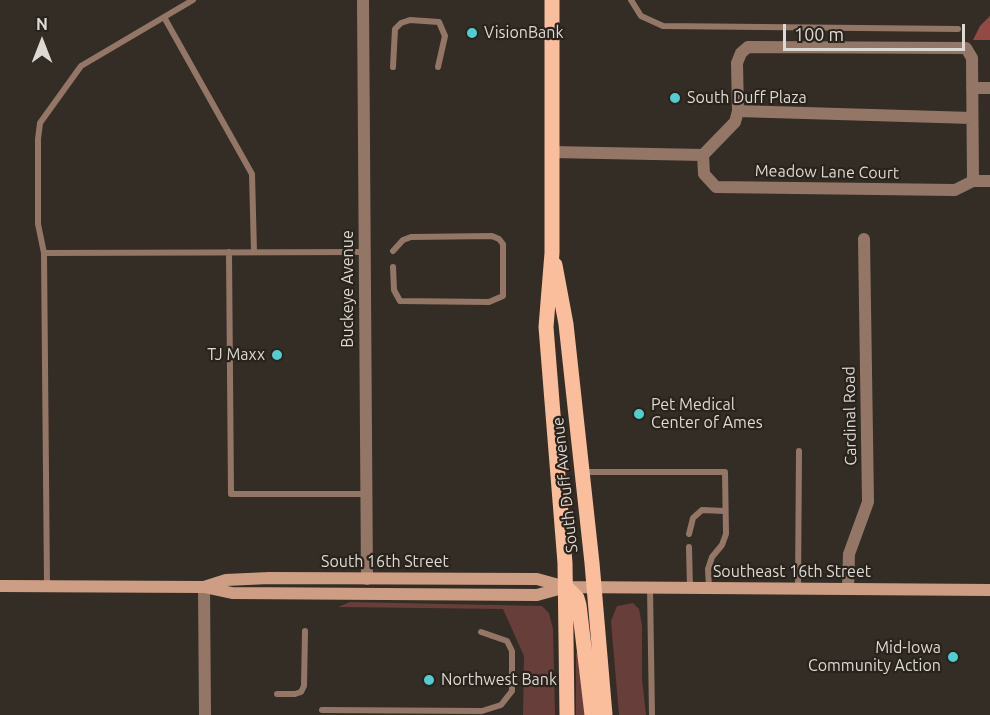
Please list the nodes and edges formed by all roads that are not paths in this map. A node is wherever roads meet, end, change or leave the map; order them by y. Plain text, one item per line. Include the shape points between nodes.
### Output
1 (193, 0) edge
2 (363, 0) edge
3 (552, 0) edge
4 (631, 0) edge
5 (164, 16) junction
6 (958, 29) dead end
7 (393, 67) dead end
8 (438, 67) dead end
9 (972, 88) junction
10 (990, 88) edge
11 (738, 111) junction
12 (972, 118) junction
13 (552, 152) junction
14 (703, 155) junction
15 (990, 181) edge
16 (973, 182) junction
17 (864, 239) dead end
18 (393, 251) dead end
19 (229, 252) junction
20 (254, 252) junction
21 (364, 252) junction
22 (44, 253) junction
23 (552, 253) junction
24 (393, 267) dead end
25 (799, 451) dead end
26 (582, 472) junction
27 (367, 494) junction
28 (725, 511) junction
29 (689, 534) dead end
30 (689, 547) dead end
31 (367, 579) junction
32 (0, 586) edge
33 (47, 586) junction
34 (204, 587) junction
35 (566, 587) junction
36 (594, 588) junction
37 (650, 588) junction
38 (690, 588) junction
39 (709, 588) junction
40 (798, 589) junction
41 (848, 589) junction
42 (990, 590) edge
43 (305, 631) dead end
44 (481, 632) dead end
45 (277, 694) dead end
46 (322, 710) dead end
47 (205, 715) edge
48 (567, 715) edge
49 (592, 715) edge
50 (605, 715) edge
51 (652, 715) edge

1 - 5 lane
2 - 21 street, Buckeye Avenue
3 - 13 main road, South Duff Avenue
4 - 6 lane via 641,16 663,26
5 - 20 lane via 252,174
5 - 22 lane via 81,66 40,123 38,224
7 - 8 lane via 395,29 410,20 439,22 445,36
9 - 10 street
9 - 11 street via 972,58 966,48 748,47 737,63
9 - 12 street
11 - 12 street
11 - 14 street via 735,122
12 - 16 street
13 - 14 street
13 - 23 main road, South Duff Avenue
14 - 16 street, Meadow Lane Court via 704,174 716,187 955,190
15 - 16 street, Meadow Lane Court
17 - 41 street, Cardinal Road via 868,502 849,554
18 - 24 lane via 411,237 492,236 503,244 503,296 489,302 400,301 394,290
19 - 20 lane
19 - 22 lane
19 - 27 lane via 231,494
20 - 21 lane
21 - 27 street, Buckeye Avenue
22 - 33 lane
23 - 26 main road, South Duff Avenue via 564,304
23 - 35 main road, South Duff Avenue via 546,327
25 - 40 lane
26 - 28 lane via 725,472
26 - 36 main road, South Duff Avenue
27 - 31 street, Buckeye Avenue
28 - 29 lane via 702,510 693,518
28 - 39 lane via 726,534 708,569
30 - 38 lane
31 - 34 main road, South 16th Street via 236,579
31 - 35 main road, South 16th Street via 537,579
32 - 33 main road, South 16th Street
33 - 34 main road, South 16th Street
34 - 35 main road, South 16th Street via 232,593 526,595
34 - 47 street
35 - 36 main road, South 16th Street
35 - 48 main road, South Duff Avenue
35 - 49 main road via 579,605
36 - 37 main road, Southeast 16th Street
36 - 50 main road, South Duff Avenue
37 - 38 main road, Southeast 16th Street
37 - 51 lane
38 - 39 main road, Southeast 16th Street
39 - 40 main road, Southeast 16th Street
40 - 41 main road, Southeast 16th Street
41 - 42 main road, Southeast 16th Street
43 - 45 lane via 304,686 295,694
44 - 46 lane via 507,640 512,651 512,691 501,705 483,711

